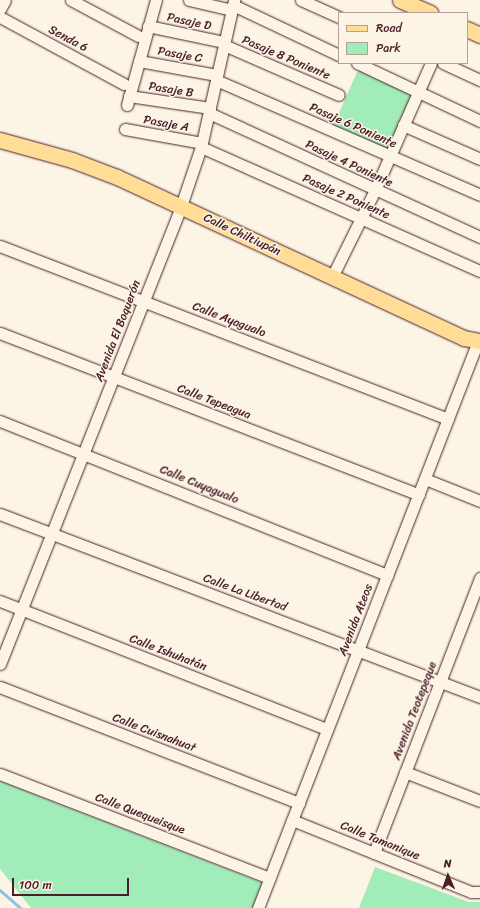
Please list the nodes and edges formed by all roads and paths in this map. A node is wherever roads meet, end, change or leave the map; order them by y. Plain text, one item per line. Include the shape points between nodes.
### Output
1 (71, 0) edge
2 (156, 0) edge
3 (189, 0) edge
4 (301, 0) edge
5 (400, 0) edge
6 (233, 5) edge
7 (1, 8) edge
8 (428, 12) edge
9 (338, 17) edge
10 (148, 26) junction
11 (468, 29) edge
12 (480, 35) edge
13 (138, 36) dead end
14 (224, 44) junction
15 (338, 55) edge
16 (139, 61) junction
17 (359, 64) edge
18 (431, 64) edge
19 (445, 64) edge
20 (217, 77) junction
21 (480, 80) edge
22 (124, 84) dead end
23 (418, 92) junction
24 (339, 95) dead end
25 (209, 111) junction
26 (480, 121) edge
27 (403, 125) junction
28 (125, 130) dead end
29 (0, 140) edge
30 (201, 145) junction
31 (390, 156) junction
32 (480, 159) edge
33 (375, 190) junction
34 (480, 195) edge
35 (181, 206) junction
36 (362, 218) junction
37 (480, 237) edge
38 (0, 246) edge
39 (480, 271) edge
40 (332, 277) junction
41 (144, 300) junction
42 (0, 333) edge
43 (479, 341) edge
44 (113, 378) junction
45 (448, 419) junction
46 (0, 421) edge
47 (84, 453) junction
48 (425, 479) junction
49 (419, 494) junction
50 (480, 501) edge
51 (0, 514) edge
52 (52, 535) junction
53 (387, 575) junction
54 (480, 578) edge
55 (478, 592) edge
56 (0, 601) edge
57 (22, 609) junction
58 (359, 649) junction
59 (0, 664) edge
60 (441, 681) junction
61 (0, 687) edge
62 (480, 697) edge
63 (327, 730) junction
64 (406, 772) junction
65 (0, 774) edge
66 (480, 801) edge
67 (299, 803) junction
68 (292, 820) junction
69 (374, 853) junction
70 (270, 878) junction
71 (480, 892) edge
72 (258, 908) edge

1 - 13 street
2 - 10 street
3 - 6 street
4 - 9 street
5 - 8 main road
6 - 14 street, Avenida El Boquerón
6 - 15 street
7 - 22 street, Senda 6
10 - 14 street, Pasaje D
10 - 16 street
11 - 12 main road
14 - 20 street, Avenida El Boquerón
14 - 24 street, Pasaje 8 Poniente
16 - 20 street, Pasaje C
16 - 25 street, Pasaje B via 128,100
17 - 23 street
18 - 23 street
19 - 21 street
20 - 25 street, Avenida El Boquerón
20 - 31 street, Pasaje 6 Poniente
23 - 26 street
23 - 27 street
25 - 30 street, Avenida El Boquerón
25 - 33 street, Pasaje 4 Poniente
27 - 31 street
27 - 32 street
28 - 30 street, Pasaje A
29 - 35 main road, Calle Chiltiupán via 72,160
30 - 35 street, Avenida El Boquerón
30 - 36 street, Pasaje 2 Poniente
31 - 33 street
31 - 34 street, Pasaje 6 Poniente
33 - 36 street
33 - 37 street, Pasaje 4 Poniente
35 - 40 main road, Calle Chiltiupán
35 - 41 street, Avenida El Boquerón
36 - 39 street, Pasaje 2 Poniente
36 - 40 street
38 - 41 street, Calle Ayagualo
40 - 43 main road, Calle Chiltiupán via 464,338
41 - 44 street, Avenida El Boquerón
41 - 45 street, Calle Ayagualo
42 - 44 street, Calle Tepeagua
43 - 45 street, Avenida Ateos
44 - 47 street, Avenida El Boquerón
44 - 49 street, Calle Tepeagua
45 - 48 street, Avenida Ateos
46 - 47 street, Calle Cuyagualo
47 - 52 street, Avenida El Boquerón
47 - 53 street, Calle Cuyagualo
48 - 49 street, Avenida Ateos
48 - 50 street
49 - 53 street, Avenida Ateos
51 - 52 street, Calle La Libertad
52 - 57 street, Avenida El Boquerón
52 - 58 street, Calle La Libertad
53 - 58 street, Avenida Ateos
54 - 55 street, Avenida Teotepeque
55 - 60 street, Avenida Teotepeque
56 - 57 street, Calle Ishuhatán
57 - 59 street, Avenida El Boquerón
57 - 63 street, Calle Ishuhatán
58 - 60 street, Calle La Libertad
58 - 63 street, Avenida Ateos
60 - 62 street, Calle La Libertad
60 - 64 street, Avenida Teotepeque
61 - 67 street, Calle Cuisnahuat
63 - 67 street, Avenida Ateos
64 - 66 street
64 - 69 street, Avenida Teotepeque
65 - 70 street, Calle Quequeisque
67 - 68 street, Avenida Ateos
68 - 69 street, Calle Tamanique
68 - 70 street, Avenida Ateos
69 - 71 street, Calle Tamanique via 471,892
70 - 72 street, Avenida Ateos

